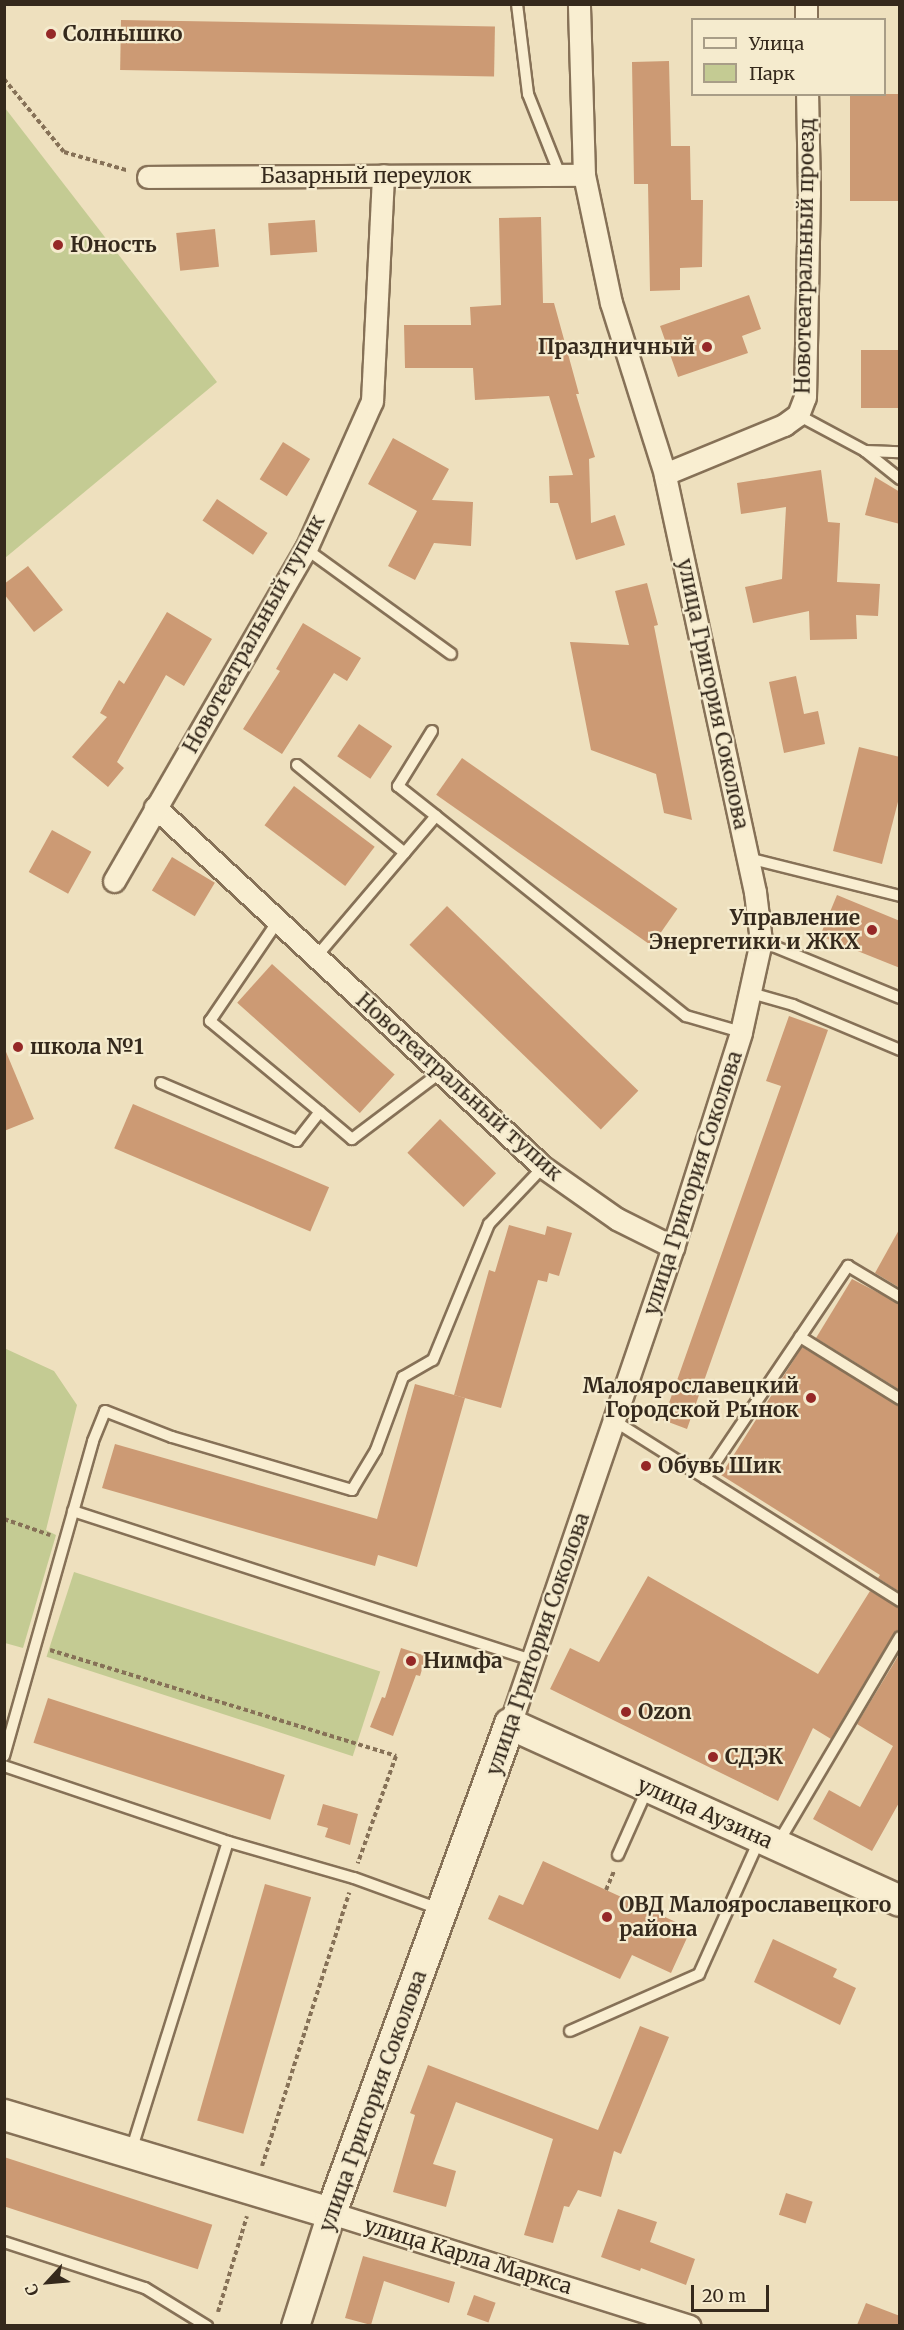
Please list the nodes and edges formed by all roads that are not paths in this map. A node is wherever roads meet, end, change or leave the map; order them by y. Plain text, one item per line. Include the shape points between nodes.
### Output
1 (517, 4) edge
2 (579, 4) edge
3 (807, 96) edge
4 (383, 175) junction
5 (560, 175) junction
6 (584, 175) junction
7 (148, 177) road end
8 (798, 415) junction
9 (865, 451) junction
10 (900, 452) edge
11 (665, 474) junction
12 (900, 479) edge
13 (306, 549) junction
14 (451, 654) dead end
15 (432, 731) dead end
16 (297, 765) dead end
17 (155, 807) junction
18 (436, 816) junction
19 (405, 853) junction
20 (748, 858) junction
21 (114, 880) dead end
22 (900, 896) edge
23 (278, 921) junction
24 (761, 941) junction
25 (316, 957) junction
26 (751, 993) junction
27 (900, 998) edge
28 (741, 1032) junction
29 (900, 1050) edge
30 (441, 1072) junction
31 (161, 1083) dead end
32 (320, 1112) junction
33 (543, 1167) junction
34 (673, 1247) junction
35 (900, 1297) edge
36 (800, 1337) junction
37 (900, 1399) edge
38 (615, 1422) junction
39 (705, 1478) junction
40 (73, 1511) junction
41 (900, 1601) edge
42 (900, 1637) edge
43 (532, 1660) junction
44 (510, 1724) junction
45 (4, 1756) edge
46 (4, 1766) edge
47 (648, 1787) junction
48 (228, 1842) junction
49 (768, 1842) junction
50 (618, 1856) dead end
51 (900, 1901) edge
52 (442, 1910) junction
53 (570, 2031) dead end
54 (4, 2115) edge
55 (130, 2153) junction
56 (331, 2213) junction
57 (4, 2242) edge
58 (207, 2325) edge
59 (295, 2325) edge
60 (690, 2325) edge

1 - 5 lane via 528,93
2 - 6 street, улица Григория Соколова
3 - 8 street, Новотеатральный проезд via 806,376 805,397
4 - 5 street, Базарный переулок
4 - 7 street, Базарный переулок
4 - 13 street, Новотеатральный тупик via 372,401
5 - 6 street, Базарный переулок
6 - 11 street, улица Григория Соколова via 611,303
8 - 9 lane
8 - 11 street, Новотеатральный проезд via 784,425
9 - 10 lane
9 - 12 lane
11 - 20 street, улица Григория Соколова
13 - 14 lane
13 - 17 street, Новотеатральный тупик
15 - 18 lane via 398,786
16 - 19 lane
17 - 21 street, Новотеатральный тупик
17 - 23 street, Новотеатральный тупик
18 - 19 lane
18 - 28 lane via 686,1016
19 - 25 lane
20 - 22 lane
20 - 24 street, улица Григория Соколова
23 - 25 street, Новотеатральный тупик
23 - 32 lane via 210,1021
24 - 26 street, улица Григория Соколова
24 - 27 lane
25 - 30 street, Новотеатральный тупик
26 - 28 street, улица Григория Соколова
26 - 29 lane via 793,1005
28 - 34 street, улица Григория Соколова
30 - 32 lane via 352,1139
30 - 33 street, Новотеатральный тупик
31 - 32 lane via 297,1142
33 - 34 street, Новотеатральный тупик via 617,1219
33 - 40 lane via 489,1224 433,1360 404,1377 376,1450 352,1490 172,1437 105,1412
34 - 38 street, улица Григория Соколова
35 - 36 lane via 848,1266
36 - 37 lane
36 - 39 lane
38 - 39 lane
38 - 43 street, улица Григория Соколова
39 - 41 lane
40 - 43 lane
40 - 45 lane
42 - 49 lane
43 - 44 street, улица Григория Соколова
44 - 47 main road, улица Аузина
44 - 52 main road, улица Григория Соколова
46 - 48 lane
47 - 49 main road, улица Аузина
47 - 50 lane
48 - 52 lane via 354,1878
48 - 55 lane
49 - 51 main road, улица Аузина
49 - 53 lane via 699,1974
52 - 56 main road, улица Григория Соколова
54 - 55 main road, улица Карла Маркса
55 - 56 main road, улица Карла Маркса
56 - 59 street, улица Григория Соколова
56 - 60 street, улица Карла Маркса
57 - 58 lane via 145,2288

